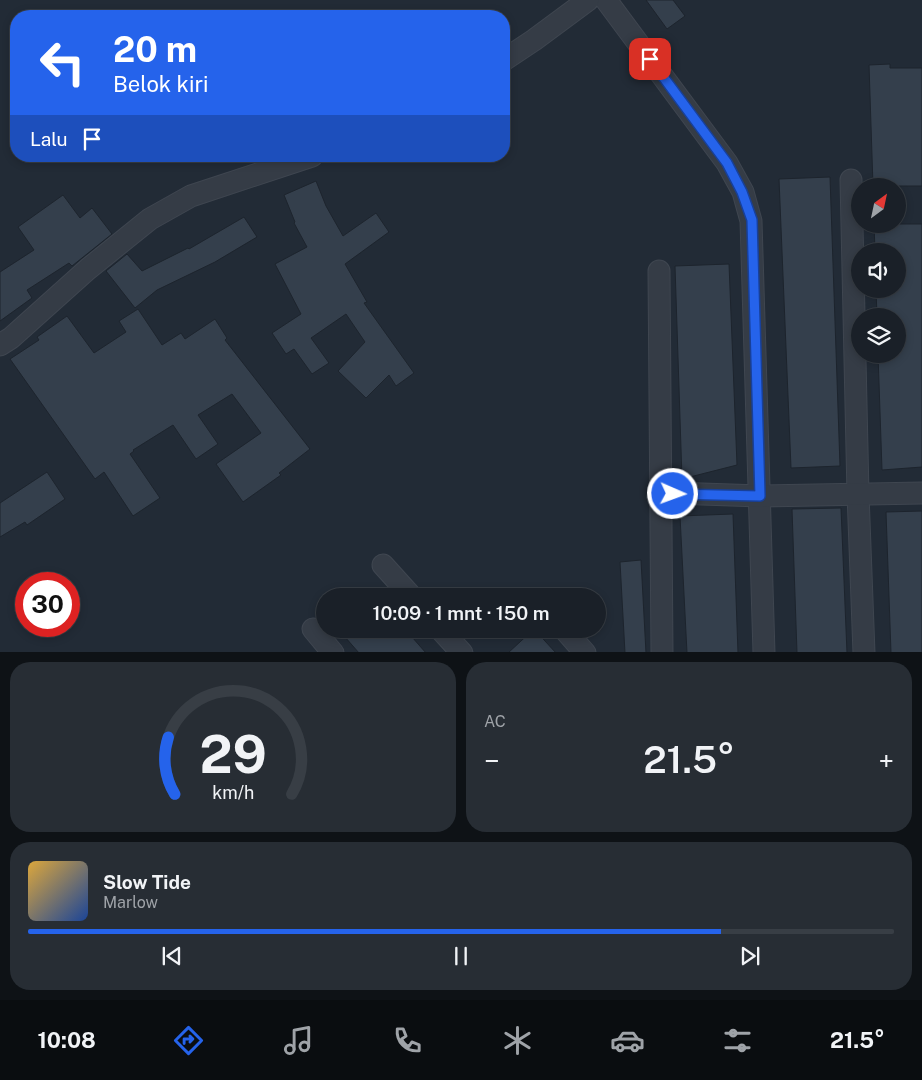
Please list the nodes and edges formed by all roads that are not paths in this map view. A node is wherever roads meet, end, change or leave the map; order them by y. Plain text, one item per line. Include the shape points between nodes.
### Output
1 (588, 0) edge
2 (606, 0) edge
3 (510, 56) edge
4 (294, 162) edge
5 (852, 233) edge
6 (659, 271) dead end
7 (0, 345) edge
8 (922, 493) edge
9 (673, 494) dead end
10 (858, 494) junction
11 (760, 496) junction
12 (383, 565) dead end
13 (404, 588) edge
14 (312, 629) dead end
15 (449, 638) edge
16 (572, 638) edge
17 (333, 652) edge
18 (462, 652) edge
19 (585, 652) edge
20 (662, 652) edge
21 (764, 652) edge
22 (864, 652) edge

1 - 3 street
2 - 11 street via 727,163 752,220
4 - 7 street via 191,196 150,218
5 - 10 street
6 - 20 street
8 - 10 street
9 - 11 street
10 - 11 street
10 - 22 street
11 - 21 street
12 - 13 street
14 - 17 street
15 - 18 street
16 - 19 street

